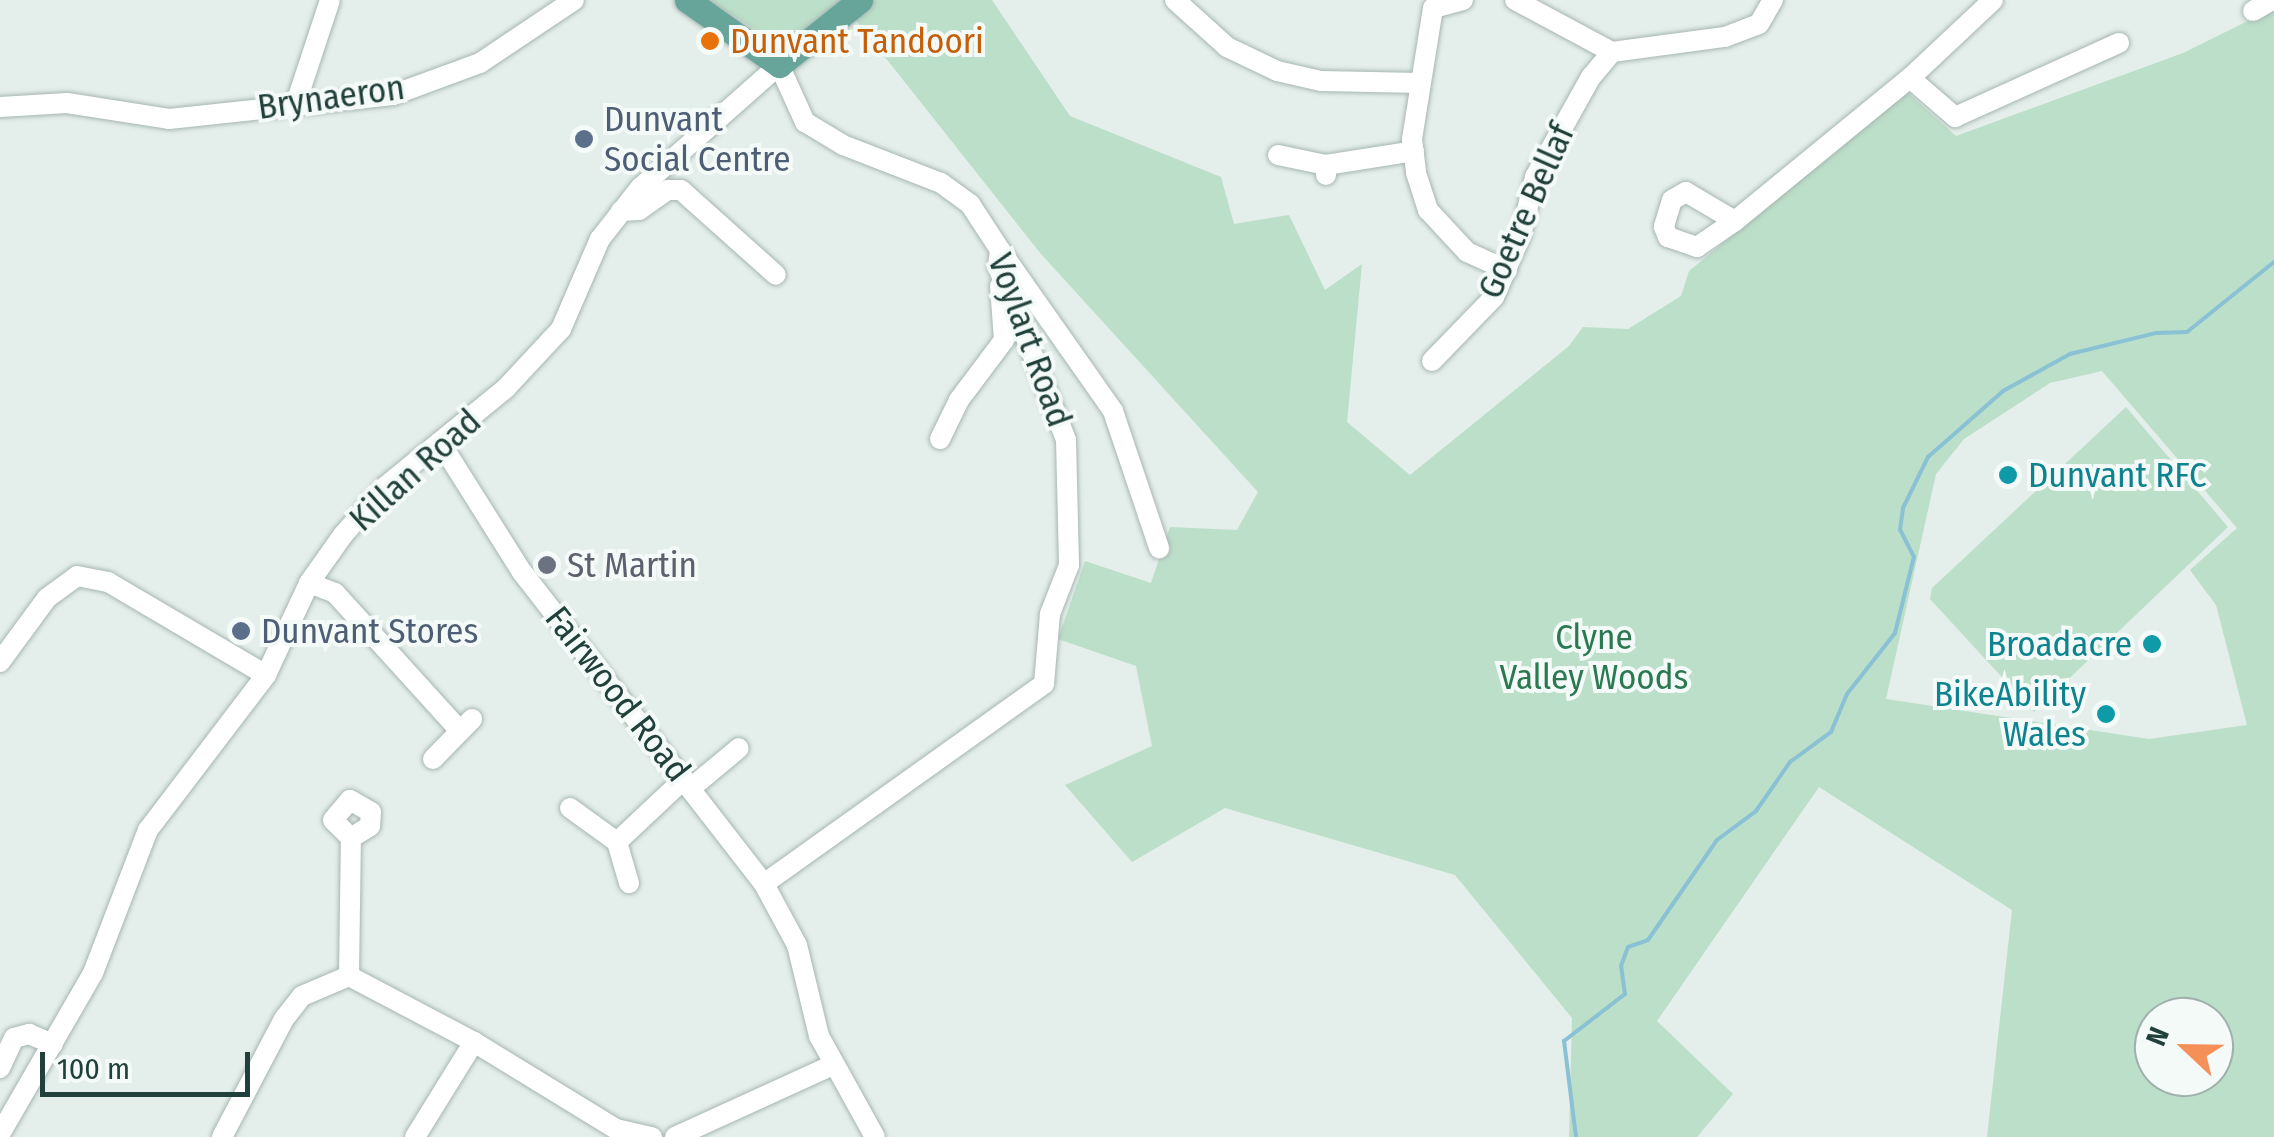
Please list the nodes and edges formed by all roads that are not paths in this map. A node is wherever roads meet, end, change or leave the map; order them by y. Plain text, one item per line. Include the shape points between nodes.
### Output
1 (330, 0) edge
2 (574, 0) edge
3 (687, 0) edge
4 (860, 0) edge
5 (1175, 0) edge
6 (1463, 0) edge
7 (1514, 0) edge
8 (1773, 0) edge
9 (1992, 0) edge
10 (2272, 0) edge
11 (2253, 11) dead end
12 (2119, 43) dead end
13 (1612, 52) junction
14 (779, 65) junction
15 (1910, 78) junction
16 (1420, 83) junction
17 (296, 103) junction
18 (0, 107) edge
19 (1414, 152) junction
20 (1278, 155) dead end
21 (622, 211) junction
22 (1735, 221) dead end
23 (999, 259) junction
24 (1507, 270) junction
25 (776, 275) dead end
26 (1430, 362) dead end
27 (940, 439) dead end
28 (440, 442) junction
29 (1158, 548) dead end
30 (309, 583) junction
31 (0, 662) edge
32 (266, 676) junction
33 (738, 748) dead end
34 (432, 759) dead end
35 (688, 783) junction
36 (570, 808) dead end
37 (351, 838) dead end
38 (617, 842) junction
39 (630, 883) dead end
40 (764, 884) junction
41 (349, 976) junction
42 (474, 1042) junction
43 (53, 1044) junction
44 (833, 1065) junction
45 (0, 1068) edge
46 (0, 1134) edge
47 (222, 1137) edge
48 (414, 1137) edge
49 (652, 1137) edge
50 (674, 1137) edge
51 (875, 1137) edge

1 - 17 street
2 - 17 street, Brynaeron via 463,70 393,95
3 - 14 main road
4 - 14 main road
5 - 16 street via 1227,47 1276,72 1321,81
6 - 16 street via 1433,8
7 - 13 street
8 - 13 street via 1758,24 1726,36
9 - 15 street
10 - 11 street
12 - 15 street via 2090,46 1955,117
13 - 24 street, Goetre Bellaf via 1591,76 1534,178
14 - 21 street, Killan Road
14 - 23 street, Voylart Road via 805,122 843,145 941,183 970,204
15 - 22 street
16 - 19 street
17 - 18 street, Brynaeron via 168,119 67,103
19 - 20 street via 1326,170
19 - 24 street via 1428,210 1466,252
21 - 25 street via 640,210 668,190 681,190
21 - 28 street, Killan Road via 600,240 561,329 506,388
23 - 27 street via 1004,340 959,400
23 - 29 street via 1112,411
23 - 40 street, Voylart Road via 1066,440 1070,565 1050,614 1044,684
24 - 26 street, Goetre Bellaf via 1494,297
28 - 30 street, Killan Road via 386,486
28 - 35 street, Fairwood Road via 522,572
30 - 32 street, Killan Road
30 - 34 street via 335,593 466,725
31 - 32 street via 47,598 78,576 108,582
32 - 43 street, Killan Road via 148,830 93,973
33 - 35 street
35 - 38 street
35 - 40 street, Fairwood Road
36 - 38 street
37 - 41 street
38 - 39 street
40 - 44 street, Fairwood Road via 797,945
41 - 42 street
41 - 47 street via 325,983 293,1008
42 - 48 street
42 - 49 street via 616,1129
43 - 45 street via 29,1034 14,1038
43 - 46 street, Killan Road
44 - 50 street
44 - 51 street, Fairwood Road

